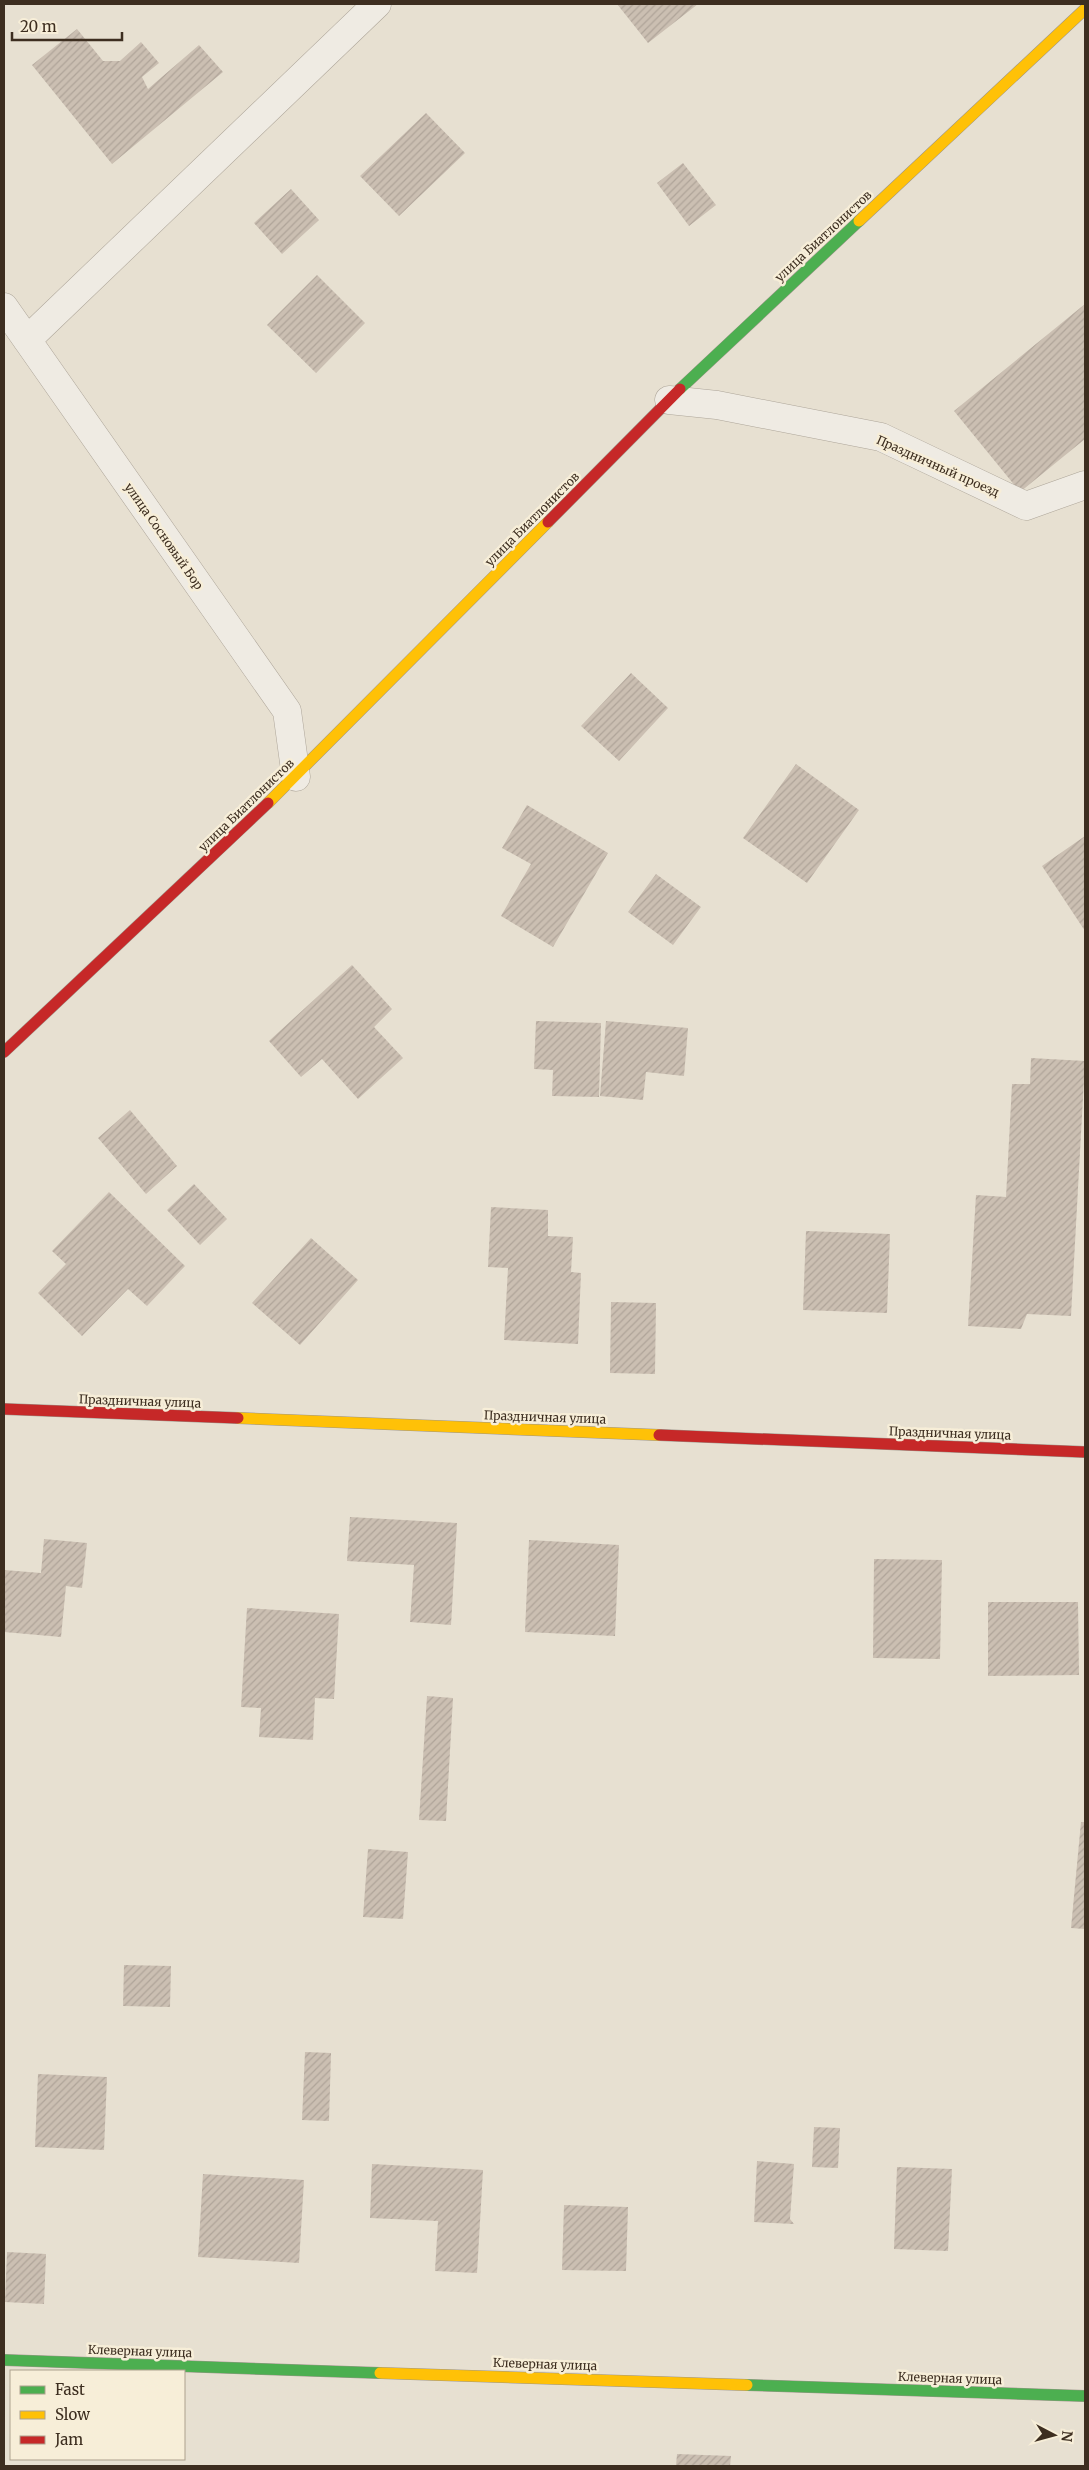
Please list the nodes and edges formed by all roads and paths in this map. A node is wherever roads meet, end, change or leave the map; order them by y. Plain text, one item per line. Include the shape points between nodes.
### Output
1 (376, 4) edge
2 (1085, 9) edge
3 (4, 307) edge
4 (27, 340) junction
5 (669, 400) junction
6 (1085, 485) edge
7 (296, 777) junction
8 (4, 1052) edge
9 (4, 1409) edge
10 (1085, 1452) edge
11 (4, 2360) edge
12 (1085, 2396) edge

1 - 4 street
2 - 5 street, улица Биатлонистов
3 - 4 street, улица Сосновый Бор
4 - 7 street, улица Сосновый Бор via 287,711
5 - 6 street, Праздничный проезд via 717,405 881,438 1026,506
5 - 7 street, улица Биатлонистов
7 - 8 street, улица Биатлонистов
9 - 10 street, Праздничная улица
11 - 12 street, Клеверная улица

